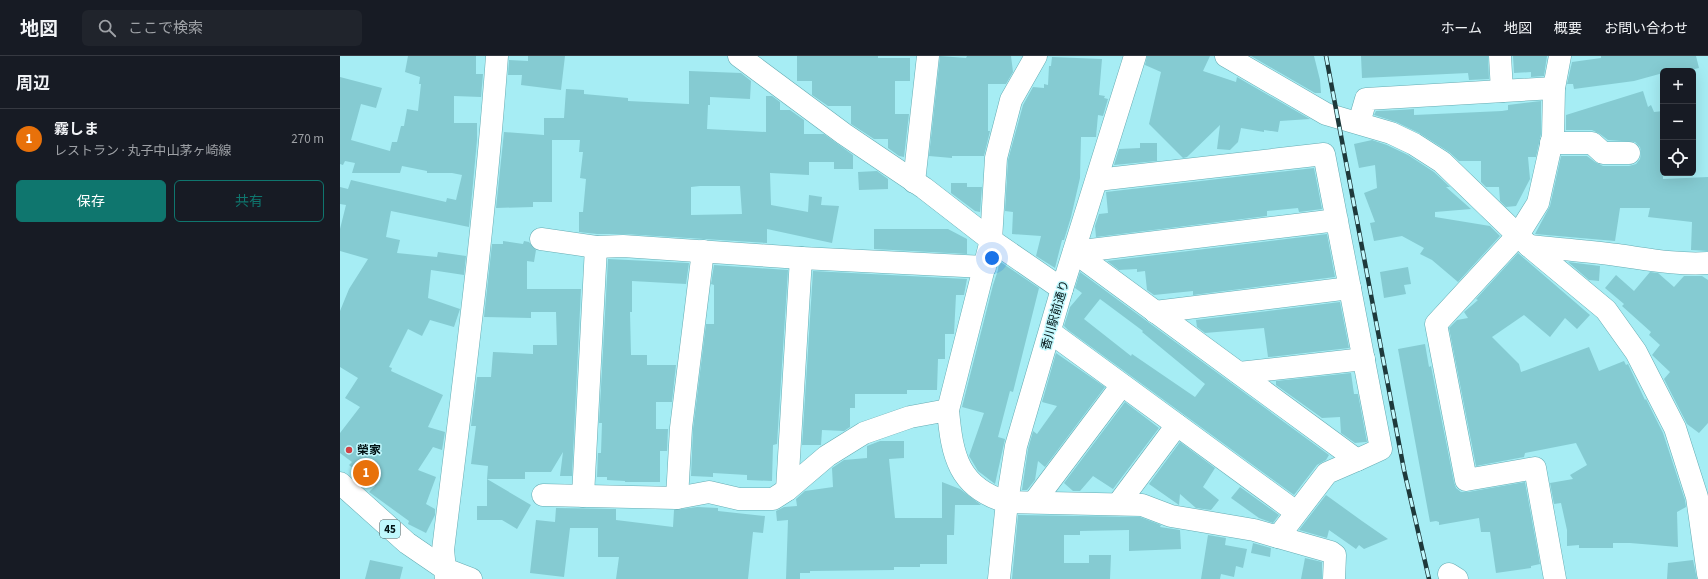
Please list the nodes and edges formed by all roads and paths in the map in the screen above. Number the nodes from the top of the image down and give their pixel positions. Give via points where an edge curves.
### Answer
1 (497, 56) edge
2 (739, 56) edge
3 (928, 56) edge
4 (1036, 56) edge
5 (1135, 56) edge
6 (1226, 56) edge
7 (1500, 56) edge
8 (1560, 56) edge
9 (1554, 88) junction
10 (1502, 91) junction
11 (1359, 124) junction
12 (1551, 143) junction
13 (1629, 153) dead end
14 (1097, 180) junction
15 (914, 182) junction
16 (1337, 220) junction
17 (541, 239) dead end
18 (991, 240) junction
19 (1523, 240) junction
20 (596, 247) junction
21 (702, 251) junction
22 (1074, 252) junction
23 (801, 258) junction
24 (1708, 263) edge
25 (985, 267) junction
26 (1350, 288) junction
27 (1062, 289) junction
28 (1155, 312) junction
29 (1050, 332) junction
30 (1364, 359) junction
31 (1239, 373) junction
32 (1122, 385) junction
33 (948, 410) junction
34 (1177, 425) junction
35 (1357, 460) junction
36 (340, 484) edge
37 (787, 490) junction
38 (543, 495) dead end
39 (583, 496) junction
40 (677, 498) junction
41 (1007, 502) junction
42 (1034, 502) junction
43 (1118, 504) junction
44 (1296, 512) junction
45 (1278, 537) junction
46 (446, 574) edge
47 (1708, 574) edge
48 (471, 579) edge
49 (999, 579) edge
50 (1334, 579) edge
51 (1555, 579) edge

1 - 46 street via 481,230 442,550
2 - 15 street
3 - 15 street
4 - 18 street via 1011,100 996,158
5 - 14 street, 香川駅前通り
6 - 11 street via 1326,114
7 - 10 street
8 - 9 street
9 - 10 street
9 - 12 street
10 - 11 street via 1366,99
11 - 19 street via 1390,133 1414,144 1442,162
12 - 13 street via 1592,143 1603,153
12 - 19 street via 1538,203
14 - 16 street via 1324,154
14 - 22 street, 香川駅前通り
15 - 18 street
16 - 22 street
16 - 26 street
17 - 20 street
18 - 25 street
18 - 27 street
19 - 24 street via 1657,261
19 - 47 street via 1606,310 1636,352 1675,428 1686,459 1697,497
19 - 51 street via 1436,324 1466,480 1535,468
20 - 21 street via 623,246
20 - 39 street
21 - 23 street
21 - 40 street via 681,428
22 - 27 street, 香川駅前通り
22 - 28 street
23 - 25 street
23 - 37 street
25 - 33 street
26 - 28 street
26 - 30 street
27 - 29 street, 香川駅前通り
28 - 31 street
29 - 32 street
29 - 41 street, 香川駅前通り via 1016,446
30 - 31 street
30 - 35 street via 1382,449
31 - 35 street
32 - 34 street
32 - 42 street
33 - 37 street via 910,417 864,433 827,456
33 - 41 street via 950,437 958,464 972,484 992,498
34 - 43 street
34 - 44 street
35 - 44 street via 1327,473
36 - 46 street, 45
37 - 40 street via 773,499 738,499 709,492
38 - 39 street
39 - 40 street
41 - 42 street
41 - 49 street, 香川駅前通り
42 - 43 street
43 - 45 street via 1142,505 1171,516 1254,530
44 - 45 street
45 - 50 street via 1331,552 1335,555
46 - 48 street

